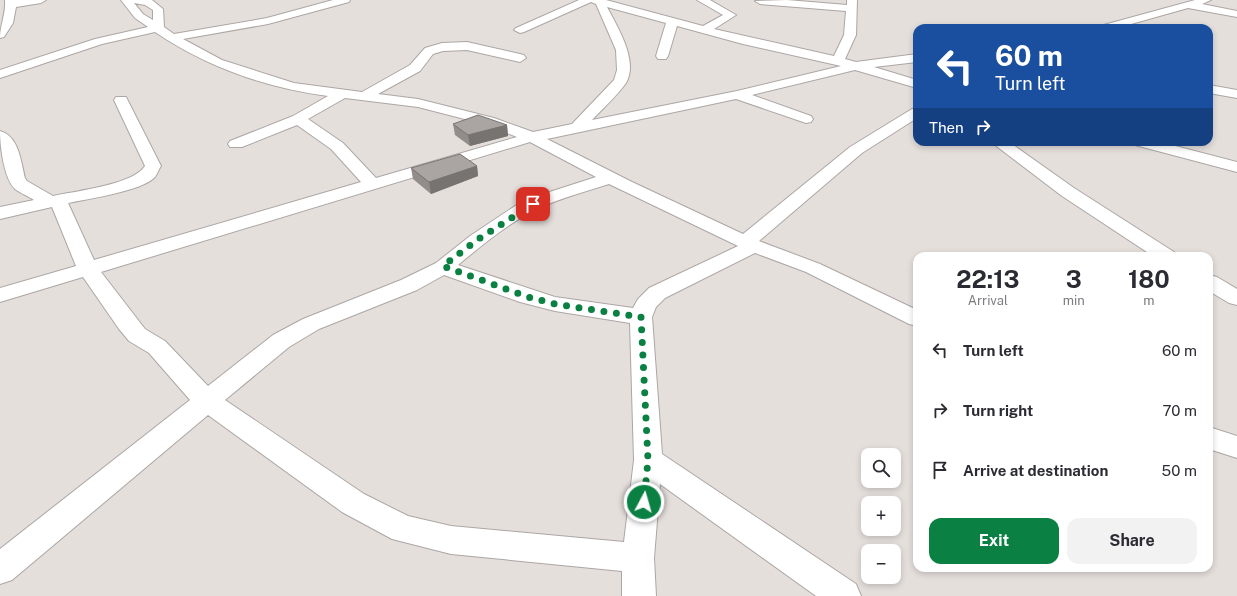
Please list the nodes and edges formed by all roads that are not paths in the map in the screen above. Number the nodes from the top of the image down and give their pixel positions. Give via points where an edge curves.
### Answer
1 (41, 0) edge
2 (126, 0) edge
3 (132, 0) edge
4 (345, 0) edge
5 (587, 0) edge
6 (702, 0) edge
7 (1206, 0) edge
8 (597, 1) edge
9 (1167, 1) edge
10 (10, 2) edge
11 (851, 4) edge
12 (753, 5) edge
13 (1188, 5) junction
14 (1237, 14) edge
15 (731, 15) junction
16 (672, 22) junction
17 (1119, 24) edge
18 (158, 28) junction
19 (520, 30) dead end
20 (704, 30) junction
21 (0, 36) edge
22 (172, 38) junction
23 (662, 56) dead end
24 (520, 58) dead end
25 (913, 59) edge
26 (838, 61) junction
27 (855, 66) junction
28 (0, 74) edge
29 (883, 75) junction
30 (913, 83) edge
31 (1213, 90) edge
32 (341, 94) junction
33 (913, 94) edge
34 (1237, 94) edge
35 (737, 95) junction
36 (364, 96) junction
37 (121, 100) dead end
38 (913, 114) edge
39 (298, 119) junction
40 (806, 119) dead end
41 (577, 128) junction
42 (0, 136) edge
43 (532, 137) junction
44 (236, 144) dead end
45 (1005, 146) edge
46 (1156, 146) edge
47 (1237, 167) edge
48 (611, 178) junction
49 (372, 184) junction
50 (55, 202) junction
51 (0, 213) edge
52 (749, 244) junction
53 (1161, 252) edge
54 (443, 266) junction
55 (87, 268) junction
56 (1213, 284) edge
57 (0, 295) edge
58 (1237, 298) edge
59 (641, 317) junction
60 (913, 317) edge
61 (207, 401) junction
62 (1213, 439) edge
63 (1237, 447) edge
64 (648, 460) junction
65 (638, 558) junction
66 (0, 569) edge
67 (638, 596) edge
68 (844, 596) edge

1 - 10 street
2 - 18 street via 139,16
3 - 18 street via 148,2 158,9
4 - 22 street via 268,21
5 - 19 street
6 - 15 street
7 - 13 street
8 - 16 street
8 - 41 street via 622,50 623,75
9 - 13 street
10 - 21 street via 10,14
11 - 12 street
11 - 26 street via 850,35
12 - 15 street
13 - 14 street
13 - 17 street
15 - 20 street
16 - 20 street
16 - 23 street
18 - 22 street
18 - 28 street via 77,47
20 - 26 street
22 - 32 street via 218,63 253,75 293,87
24 - 36 street via 467,46 434,49 428,52 415,68
25 - 27 street
26 - 27 street
27 - 29 street
27 - 35 street
29 - 30 street
29 - 33 street
31 - 34 street
32 - 36 street
32 - 39 street
35 - 40 street
35 - 41 street
36 - 43 street via 418,103 489,121
37 - 50 street via 153,166 148,174 118,187
38 - 52 street via 856,150
39 - 44 street
39 - 49 street via 337,146
41 - 43 street
42 - 50 street via 10,149 16,178 21,185
43 - 48 street
43 - 49 street
45 - 53 street via 1068,192
46 - 47 street
48 - 52 street
48 - 54 street via 525,208
49 - 55 street
50 - 51 street
50 - 55 street
52 - 59 street via 657,293 646,304
52 - 60 street via 813,268
54 - 59 street via 528,297
54 - 61 street via 409,285 310,324 281,341
55 - 57 street
55 - 61 street via 127,324 137,335 157,347
56 - 58 street
59 - 64 street
61 - 65 street via 353,504 403,529 451,540
61 - 66 street
62 - 63 street
64 - 65 street
64 - 68 street
65 - 67 street

